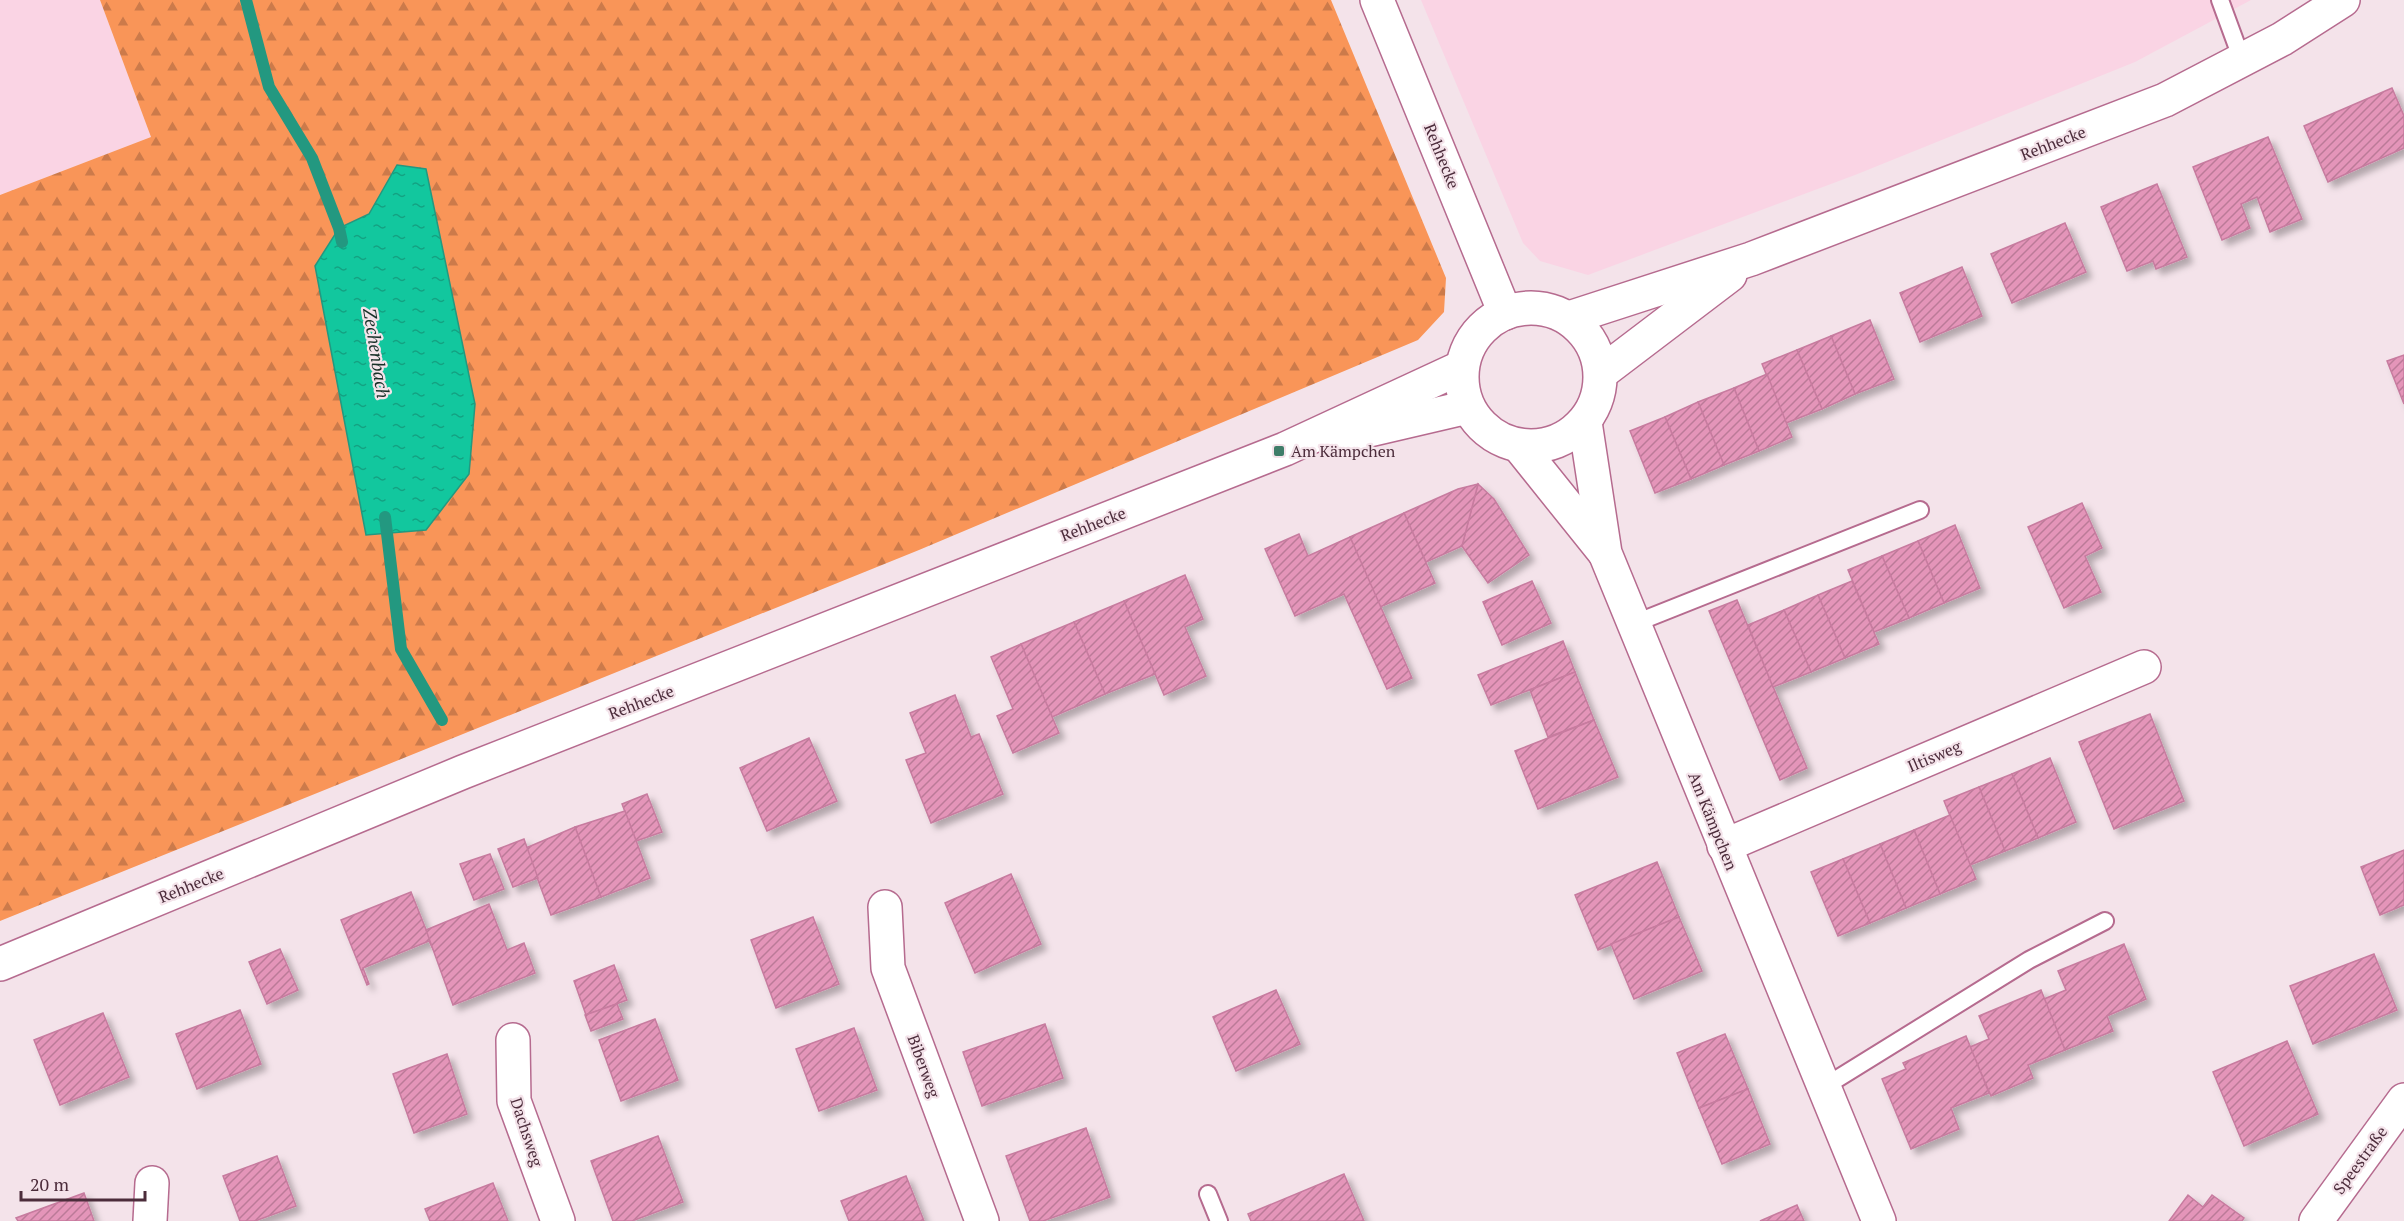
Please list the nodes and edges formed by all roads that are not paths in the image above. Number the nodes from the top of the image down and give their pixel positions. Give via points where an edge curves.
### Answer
1 (1377, 0) edge
2 (2220, 0) edge
3 (2343, 0) edge
4 (2242, 60) junction
5 (1750, 259) junction
6 (1504, 313) junction
7 (1569, 318) junction
8 (1462, 367) junction
9 (1601, 373) junction
10 (1468, 407) junction
11 (1585, 422) junction
12 (1519, 446) junction
13 (1285, 449) junction
14 (1920, 510) dead end
15 (1605, 553) junction
16 (1633, 624) junction
17 (2144, 667) dead end
18 (1724, 846) junction
19 (885, 907) dead end
20 (2105, 921) dead end
21 (0, 964) edge
22 (513, 1040) dead end
23 (1824, 1087) junction
24 (2404, 1100) edge
25 (152, 1183) dead end
26 (1208, 1194) dead end
27 (150, 1221) edge
28 (558, 1221) edge
29 (982, 1221) edge
30 (1219, 1221) edge
31 (1879, 1221) edge
32 (2316, 1221) edge

1 - 6 street, Rehhecke
2 - 4 lane
3 - 4 street, Rehhecke
4 - 5 street, Rehhecke via 2164,100
5 - 7 street, Rehhecke
5 - 9 street, Rehhecke
6 - 7 street via 1526,308 1548,310
6 - 8 street via 1484,326 1470,344
7 - 9 street via 1596,351
8 - 10 street
8 - 13 street, Rehhecke
9 - 11 street via 1598,399
10 - 12 street via 1480,425 1498,439
10 - 13 street, Rehhecke
11 - 12 street via 1543,446
11 - 15 street, Am Kämpchen
12 - 15 street, Am Kämpchen
13 - 21 street, Rehhecke via 464,772
14 - 16 lane
15 - 16 street, Am Kämpchen
16 - 18 street, Am Kämpchen
17 - 18 street, Iltisweg
18 - 23 street, Am Kämpchen
19 - 29 street, Biberweg via 888,968
20 - 23 lane via 2029,960
22 - 28 street, Dachsweg via 514,1101
23 - 31 street, Am Kämpchen
24 - 32 street, Speestraße
25 - 27 street
26 - 30 lane

